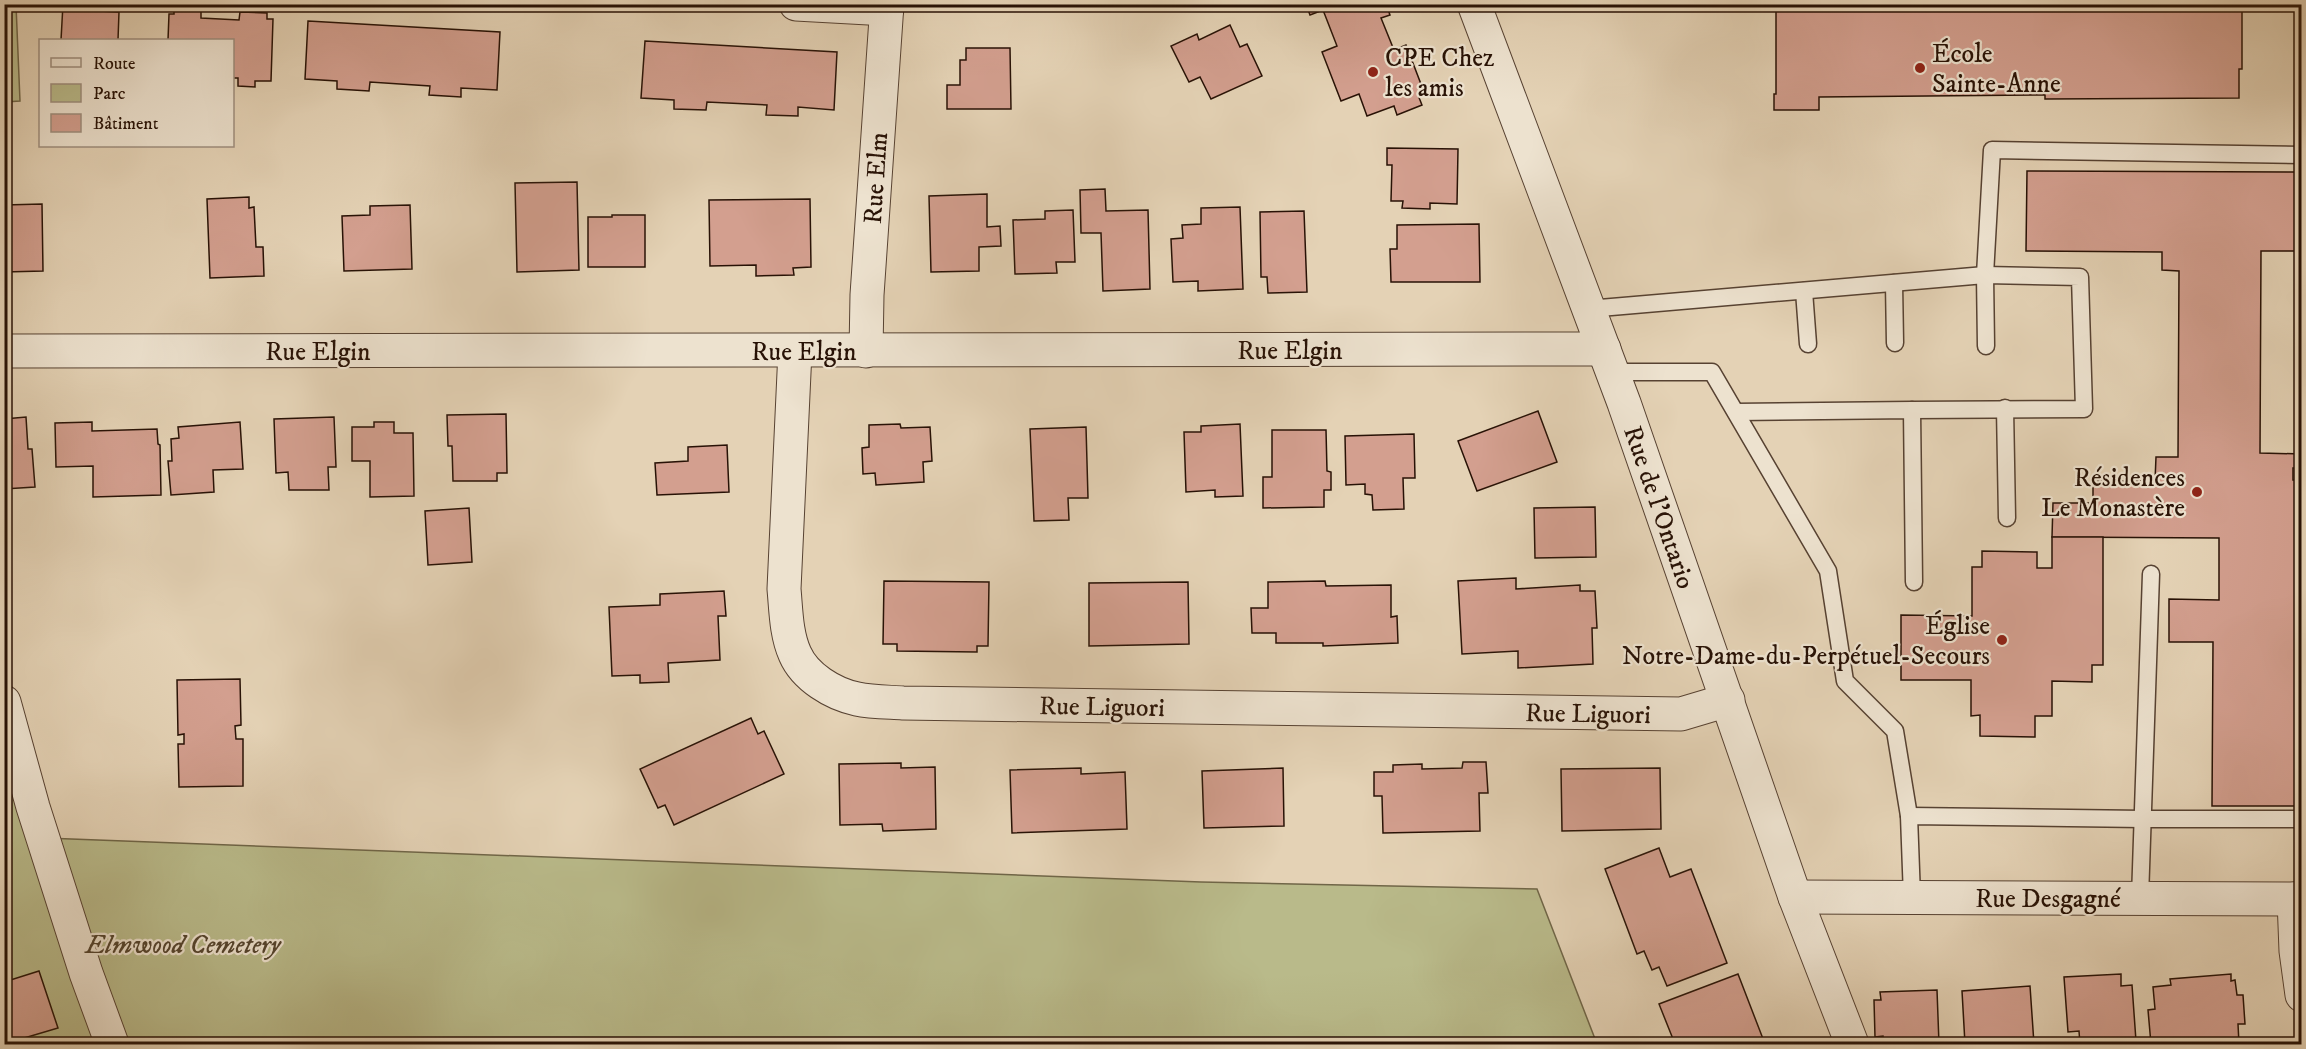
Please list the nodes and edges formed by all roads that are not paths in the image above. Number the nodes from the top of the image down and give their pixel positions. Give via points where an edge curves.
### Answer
1 (796, 4) edge
2 (1474, 4) edge
3 (887, 7) edge
4 (2301, 155) edge
5 (1985, 275) junction
6 (1894, 283) junction
7 (1804, 291) junction
8 (1588, 309) junction
9 (1895, 343) dead end
10 (1808, 344) dead end
11 (1986, 346) dead end
12 (4, 351) edge
13 (795, 351) junction
14 (866, 351) junction
15 (1608, 361) junction
16 (2006, 408) junction
17 (1912, 410) junction
18 (1736, 412) junction
19 (2007, 518) dead end
20 (2151, 574) dead end
21 (1914, 582) dead end
22 (1728, 700) junction
23 (4, 702) edge
24 (1909, 816) junction
25 (2143, 819) junction
26 (2301, 819) edge
27 (1795, 897) junction
28 (1912, 897) junction
29 (2140, 898) junction
30 (2298, 899) edge
31 (2301, 995) edge
32 (112, 1044) edge
33 (1852, 1044) edge

1 - 3 street
2 - 8 street, Rue de l'Ontario
3 - 14 street, Rue Elm
4 - 5 lane via 1992,150
5 - 6 lane
5 - 11 lane
5 - 16 lane via 2080,277 2084,408
6 - 7 lane
6 - 9 lane
7 - 8 lane
7 - 10 lane
8 - 15 street, Rue de l'Ontario
12 - 13 street, Rue Elgin
13 - 14 street, Rue Elgin
13 - 22 street, Rue Liguori via 784,589 795,654 809,674 829,689 856,699 903,703 1681,714
14 - 15 street, Rue Elgin
15 - 18 lane via 1713,372
15 - 22 street, Rue de l'Ontario
16 - 17 lane
16 - 19 lane
17 - 18 lane
17 - 21 lane
18 - 24 lane via 1828,571 1845,681 1895,731
20 - 25 lane
22 - 27 street, Rue de l'Ontario
23 - 32 street via 33,807
24 - 25 lane
24 - 28 lane
25 - 26 lane
25 - 29 lane
27 - 28 street, Rue Desgagné
27 - 33 street, Rue de l'Ontario
28 - 29 street, Rue Desgagné
29 - 30 street, Rue Desgagné
30 - 31 street via 2296,951

